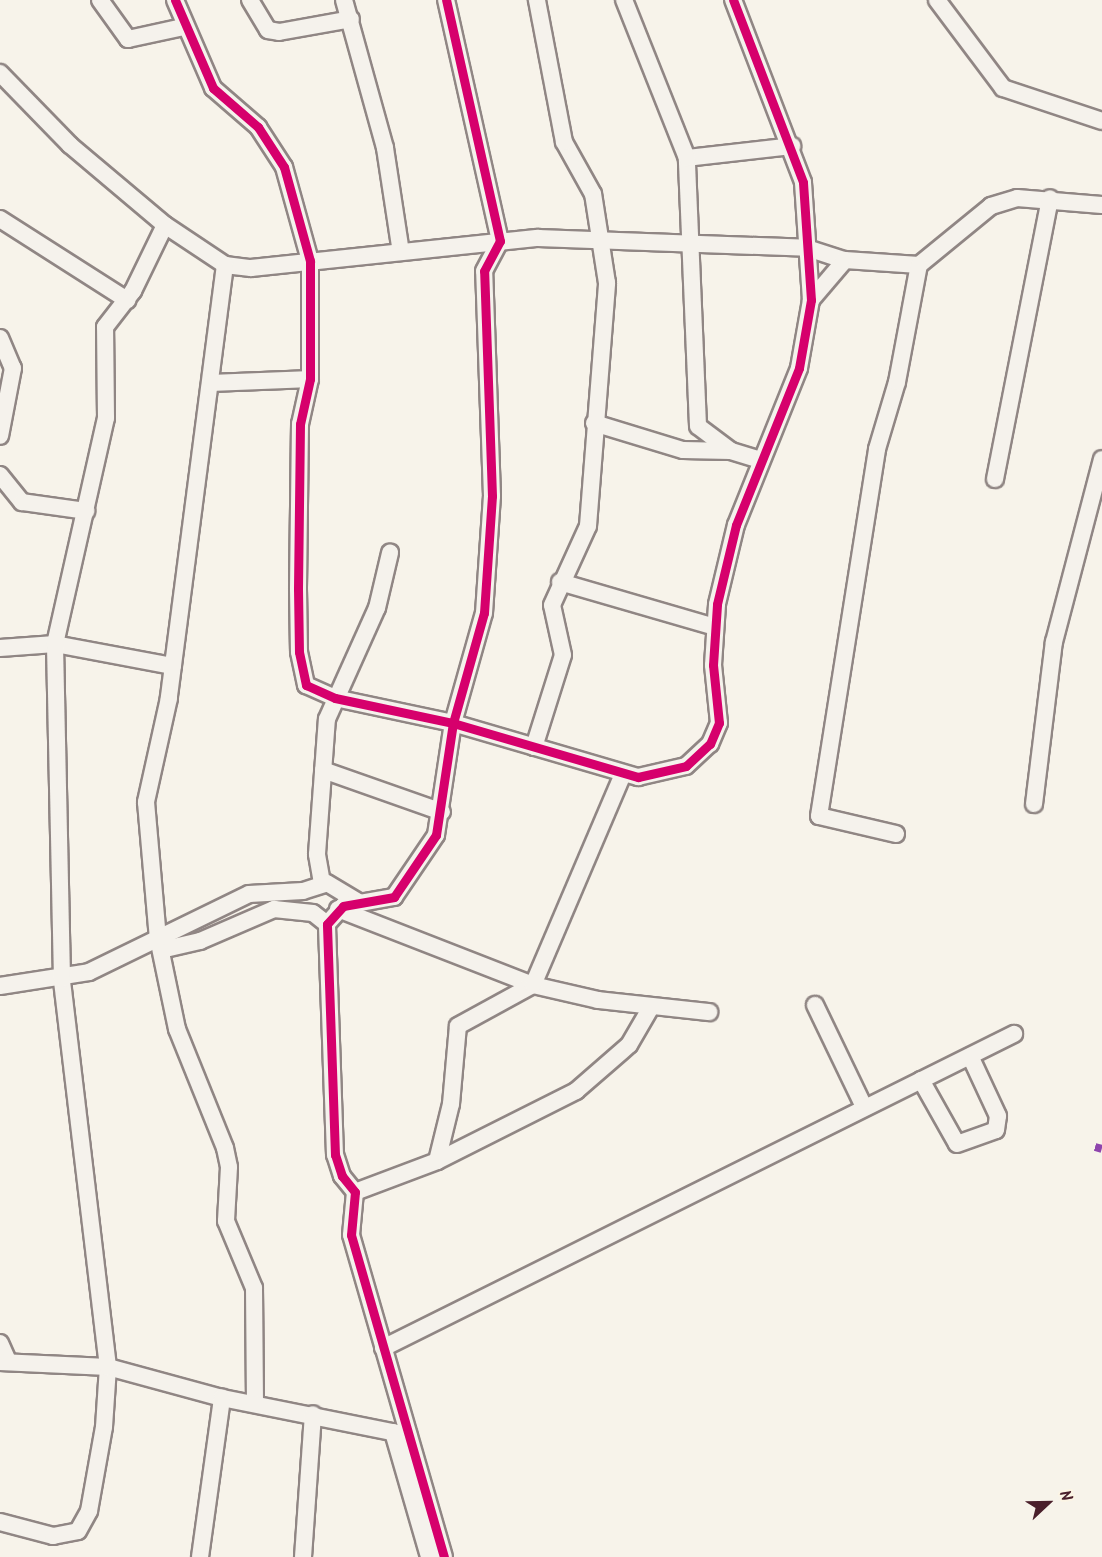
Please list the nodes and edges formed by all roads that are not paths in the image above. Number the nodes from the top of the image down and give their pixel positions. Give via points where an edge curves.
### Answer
1 (100, 0) edge
2 (175, 0) edge
3 (250, 0) edge
4 (344, 0) edge
5 (446, 0) edge
6 (537, 0) edge
7 (624, 0) edge
8 (733, 0) edge
9 (937, 0) edge
10 (351, 19) junction
11 (183, 27) junction
12 (0, 74) edge
13 (1102, 121) edge
14 (792, 146) junction
15 (687, 158) junction
16 (1050, 198) junction
17 (1102, 205) edge
18 (0, 219) edge
19 (165, 225) junction
20 (500, 241) junction
21 (604, 242) junction
22 (694, 246) junction
23 (807, 248) junction
24 (401, 252) junction
25 (845, 260) junction
26 (310, 261) junction
27 (225, 265) junction
28 (919, 265) junction
29 (128, 300) junction
30 (812, 300) junction
31 (0, 339) edge
32 (310, 378) junction
33 (212, 383) junction
34 (594, 423) junction
35 (0, 436) edge
36 (731, 451) junction
37 (1102, 459) edge
38 (760, 460) junction
39 (0, 475) edge
40 (995, 479) dead end
41 (6, 496) edge
42 (86, 511) junction
43 (390, 553) dead end
44 (560, 582) junction
45 (715, 627) junction
46 (55, 644) junction
47 (0, 648) edge
48 (173, 666) junction
49 (335, 698) junction
50 (453, 723) junction
51 (534, 747) junction
52 (323, 770) junction
53 (622, 776) junction
54 (1034, 804) dead end
55 (442, 812) junction
56 (896, 834) dead end
57 (322, 883) junction
58 (359, 902) junction
59 (338, 909) junction
60 (327, 924) junction
61 (159, 944) junction
62 (62, 979) junction
63 (532, 985) junction
64 (0, 986) edge
65 (815, 1005) dead end
66 (651, 1007) junction
67 (709, 1012) dead end
68 (1014, 1034) dead end
69 (970, 1056) junction
70 (921, 1080) junction
71 (864, 1107) junction
72 (436, 1161) junction
73 (356, 1192) junction
74 (0, 1343) edge
75 (383, 1348) junction
76 (4, 1362) edge
77 (108, 1367) junction
78 (222, 1398) junction
79 (255, 1403) junction
80 (313, 1414) junction
81 (400, 1433) junction
82 (0, 1522) edge
83 (200, 1557) edge
84 (303, 1557) edge
85 (429, 1557) edge
86 (444, 1557) edge

1 - 11 street via 128,39
2 - 11 street
3 - 10 street via 268,30 279,32
4 - 10 street
5 - 20 street
6 - 21 street via 564,142 592,194
7 - 15 street
8 - 14 street
9 - 13 street via 1003,88
10 - 24 street via 385,148
11 - 26 street via 213,88 272,144 295,199
12 - 19 street via 70,145
14 - 15 street
14 - 23 street via 803,182
15 - 22 street
16 - 17 street
16 - 28 street via 1017,198 991,206
16 - 40 street
18 - 29 street
19 - 27 street
19 - 29 street
20 - 21 street
20 - 24 street
20 - 50 street via 484,271 492,496 484,613
21 - 22 street
21 - 34 street via 607,283
22 - 23 street
22 - 36 street via 698,426
23 - 25 street
23 - 30 street
24 - 26 street
25 - 28 street
25 - 30 street
26 - 27 street via 251,268
26 - 32 street
27 - 33 street
28 - 56 street via 897,382 877,449 819,816
29 - 42 street via 105,327 106,418
30 - 38 street via 799,368
31 - 35 street via 13,368
32 - 33 street
32 - 49 street via 300,424 299,652 306,685
33 - 48 street
34 - 36 street via 684,450
34 - 44 street via 588,526
36 - 38 street
37 - 54 street via 1054,642
38 - 45 street via 734,534
39 - 41 street
41 - 42 street via 37,507
42 - 46 street
43 - 49 street via 377,608
44 - 45 street
44 - 51 street via 551,613 563,655
45 - 53 street via 719,714 710,744 692,762 669,773
46 - 47 street
46 - 48 street
46 - 62 street
48 - 61 street via 146,802
49 - 50 street
49 - 52 street via 327,719
50 - 51 street
50 - 55 street
51 - 53 street
52 - 55 street
52 - 57 street via 317,854
53 - 63 street
55 - 58 street via 435,835 394,897
57 - 58 street
57 - 61 street via 303,891 249,894
58 - 59 street
59 - 60 street
59 - 63 street
60 - 61 street via 312,913 274,909 200,941
60 - 73 street via 335,1155 342,1176
61 - 62 street
61 - 79 street via 187,1061 229,1167 229,1234 254,1288
62 - 64 street
62 - 77 street
63 - 66 street
63 - 72 street via 458,1026 451,1104
65 - 71 street
66 - 67 street
66 - 72 street via 629,1045 595,1078
68 - 69 street
69 - 70 street
69 - 70 street via 998,1116 996,1130 957,1144
70 - 71 street
71 - 75 street
72 - 73 street
73 - 75 street via 351,1235
74 - 76 street
75 - 81 street
76 - 77 street
77 - 78 street
77 - 82 street via 104,1426 85,1522 78,1531 53,1536
78 - 79 street
78 - 83 street
79 - 80 street
80 - 81 street
80 - 84 street
81 - 85 street
81 - 86 street

